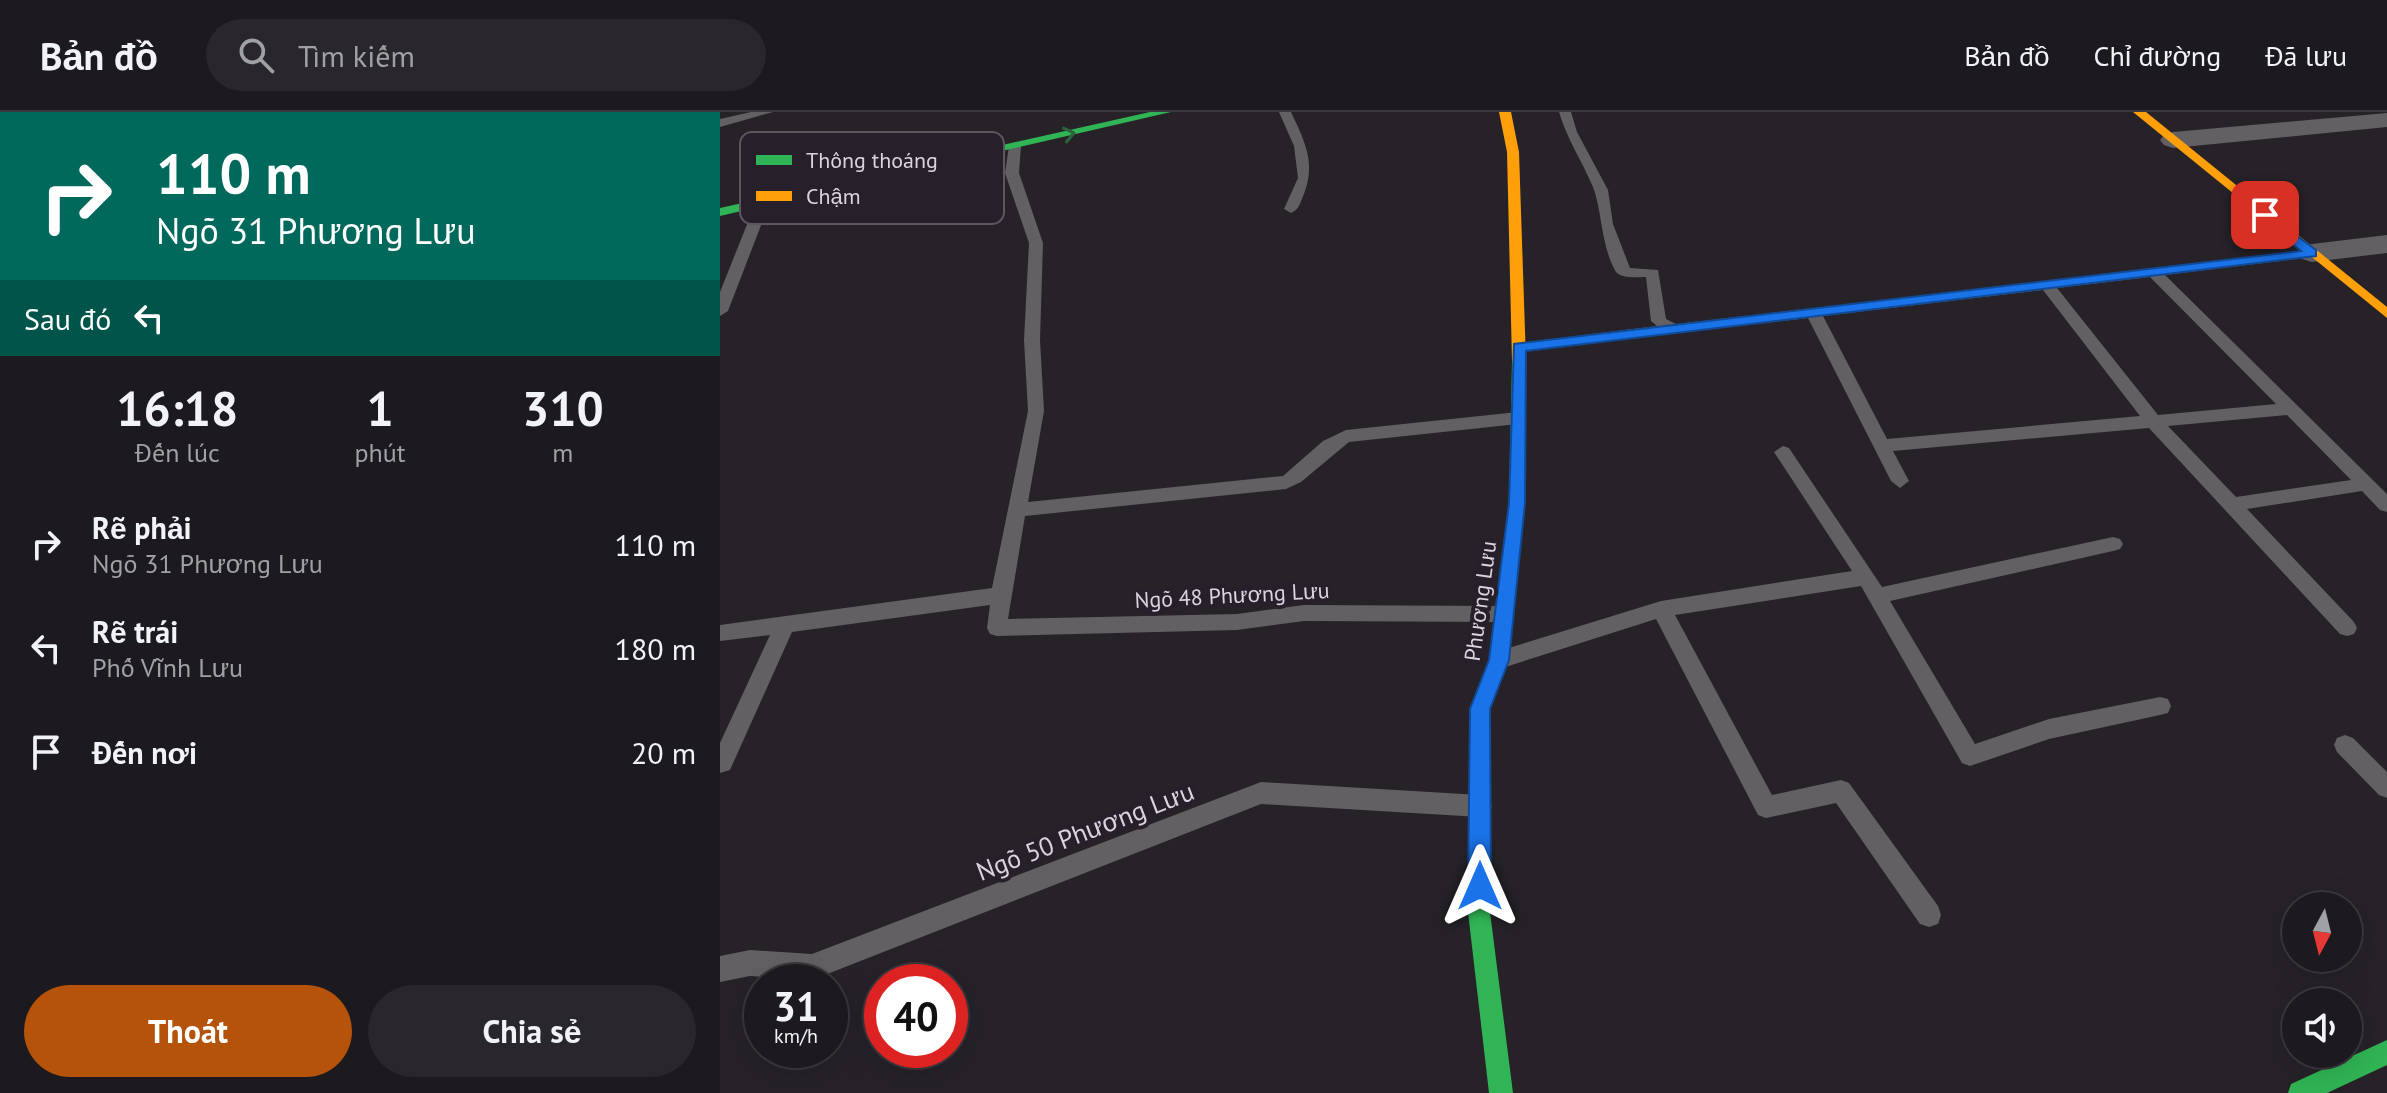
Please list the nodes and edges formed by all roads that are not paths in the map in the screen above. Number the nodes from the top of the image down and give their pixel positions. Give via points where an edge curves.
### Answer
1 (767, 112) edge
2 (1165, 112) edge
3 (1285, 112) edge
4 (1505, 112) edge
5 (1565, 112) edge
6 (2139, 112) edge
7 (2387, 120) edge
8 (720, 123) edge
9 (2173, 140) junction
10 (1015, 146) junction
11 (1004, 148) edge
12 (740, 207) edge
13 (1291, 209) dead end
14 (720, 212) edge
15 (754, 224) edge
16 (2387, 244) edge
17 (2312, 253) junction
18 (2154, 272) junction
19 (2047, 285) junction
20 (720, 311) edge
21 (1813, 312) junction
22 (2387, 314) edge
23 (1672, 329) junction
24 (1519, 348) junction
25 (2288, 409) junction
26 (1518, 418) junction
27 (2153, 421) junction
28 (1881, 446) junction
29 (1783, 452) dead end
30 (1900, 481) dead end
31 (2365, 484) junction
32 (2231, 505) junction
33 (2387, 505) edge
34 (1017, 510) junction
35 (2113, 544) dead end
36 (1866, 577) junction
37 (1001, 595) junction
38 (1877, 596) junction
39 (1661, 609) junction
40 (1504, 614) junction
41 (786, 623) junction
42 (2347, 628) dead end
43 (720, 633) edge
44 (1499, 660) junction
45 (2160, 706) dead end
46 (2345, 745) dead end
47 (722, 763) dead end
48 (2387, 787) edge
49 (1480, 806) junction
50 (1929, 915) dead end
51 (720, 969) edge
52 (2387, 1052) edge
53 (1501, 1093) edge
54 (2300, 1093) edge

1 - 8 lane
10 -> 2 main road
3 - 13 lane via 1300,146 1305,178
4 - 24 main road, Phương Lưu via 1513,152
5 - 23 lane via 1601,190 1606,224 1624,272 1653,273 1659,321
6 - 9 main road
7 - 9 street
9 - 17 main road
10 - 11 main road
10 - 34 lane, Ngõ 48 Phương Lưu via 1012,173 1036,243 1036,411
12 - 14 main road
15 - 20 lane
16 - 17 street
17 - 18 lane
17 - 22 main road
18 - 19 lane
18 - 25 lane
19 - 21 lane
19 - 27 lane
21 - 23 lane
21 - 28 lane
23 - 24 lane
24 - 26 main road, Phương Lưu
25 - 27 lane
25 - 31 lane
26 - 34 lane via 1346,436 1326,446 1302,475 1286,482
26 - 40 main road, Phương Lưu via 1517,503
27 - 28 lane
27 - 32 lane
28 - 30 lane
29 - 36 lane
31 - 32 lane
31 - 33 lane
32 - 42 lane
34 - 37 lane, Ngõ 48 Phương Lưu
35 - 38 lane
36 - 38 lane
36 - 39 lane
37 - 40 lane, Ngõ 48 Phương Lưu via 997,628 1237,622 1304,613
37 - 41 lane
38 - 45 lane via 1970,756 2049,729
39 - 44 lane
39 - 50 lane via 1766,807 1841,791
40 - 44 main road, Phương Lưu
41 - 43 lane
41 - 47 lane
44 - 49 main road, Phương Lưu via 1480,709
46 - 48 lane
49 - 51 lane, Ngõ 50 Phương Lưu via 1261,793 812,967 750,963
49 - 53 main road, Phương Lưu via 1479,912
52 - 54 main road

